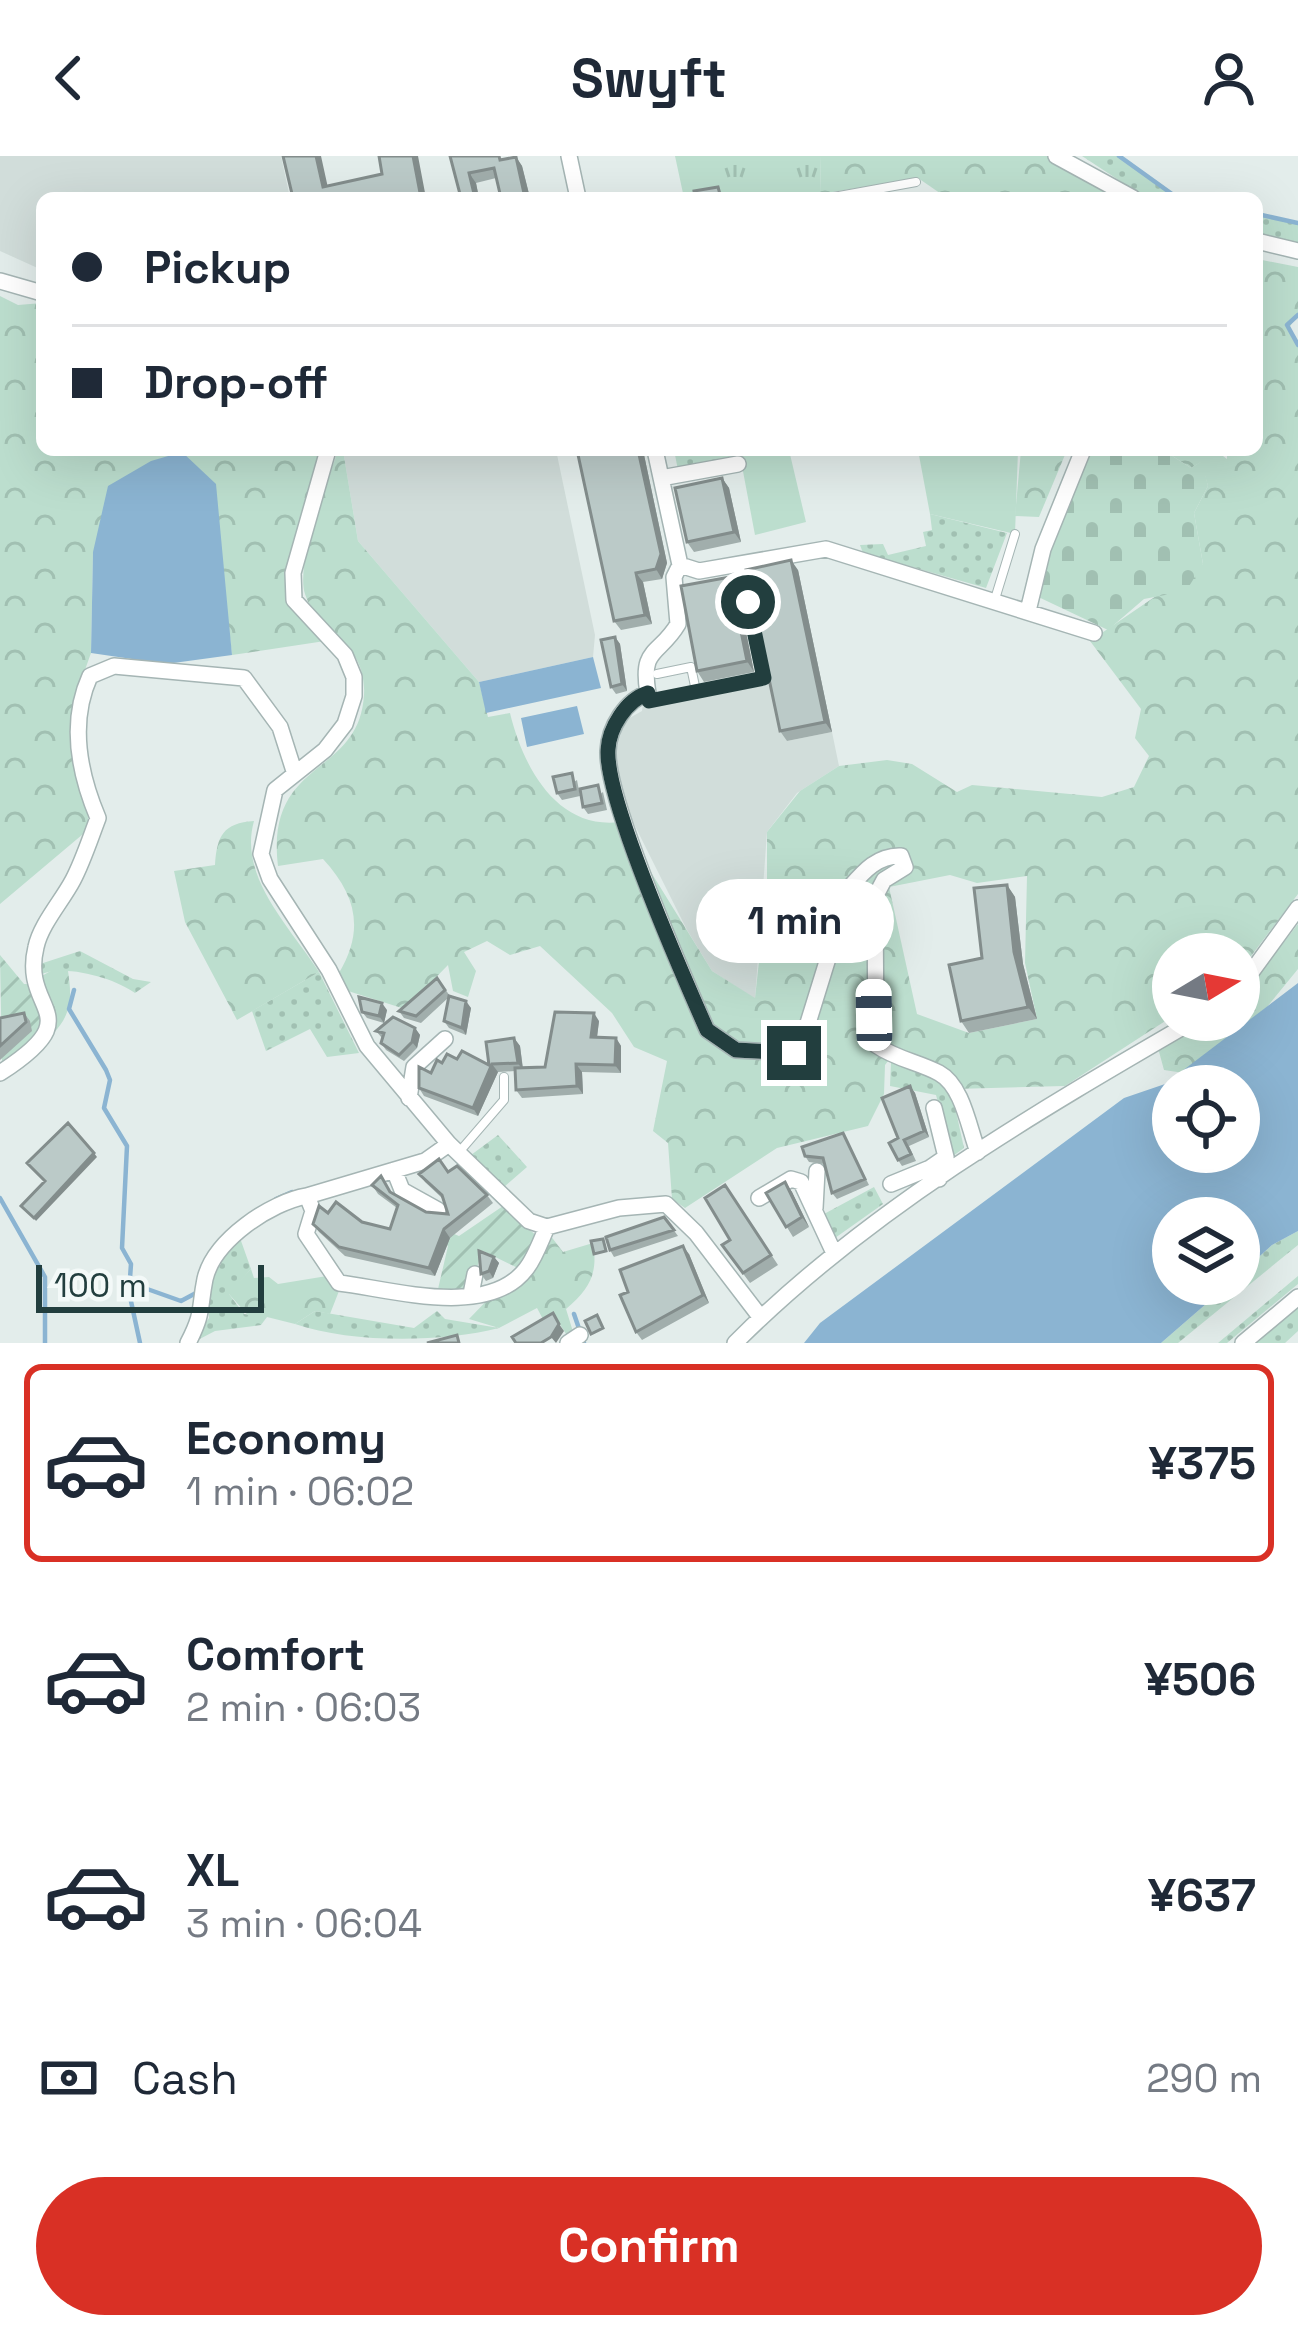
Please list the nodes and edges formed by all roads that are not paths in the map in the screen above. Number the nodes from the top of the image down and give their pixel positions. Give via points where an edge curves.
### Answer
1 (569, 156) edge
2 (1056, 156) edge
3 (916, 182) dead end
4 (577, 192) edge
5 (861, 192) edge
6 (1121, 192) edge
7 (1263, 242) edge
8 (1298, 250) edge
9 (0, 280) edge
10 (36, 290) edge
11 (326, 456) edge
12 (656, 456) edge
13 (1081, 456) edge
14 (738, 464) dead end
15 (662, 478) junction
16 (1015, 534) dead end
17 (741, 563) junction
18 (680, 565) junction
19 (994, 600) junction
20 (1028, 611) junction
21 (1094, 633) dead end
22 (658, 674) dead end
23 (696, 691) junction
24 (648, 693) junction
25 (294, 771) junction
26 (1298, 908) edge
27 (1260, 960) edge
28 (445, 1039) dead end
29 (1160, 1041) edge
30 (0, 1073) edge
31 (504, 1077) edge
32 (409, 1098) junction
33 (934, 1108) dead end
34 (454, 1148) junction
35 (978, 1152) junction
36 (394, 1170) junction
37 (818, 1172) dead end
38 (934, 1174) junction
39 (891, 1184) dead end
40 (308, 1196) junction
41 (759, 1198) dead end
42 (438, 1210) edge
43 (815, 1211) junction
44 (547, 1227) junction
45 (834, 1253) junction
46 (476, 1274) edge
47 (470, 1294) junction
48 (1298, 1297) edge
49 (760, 1318) junction
50 (188, 1343) edge
51 (735, 1343) edge
52 (1244, 1343) edge

1 - 4 street
2 - 6 street
3 - 5 lane
7 - 8 street
9 - 10 street
11 - 25 street via 293,573 294,600 345,656 354,697 325,750
12 - 15 street
13 - 20 street
14 - 15 street
15 - 18 street
16 - 19 lane
17 - 18 street via 699,571
17 - 19 street via 826,549
17 - 23 lane via 764,678
18 - 24 street via 678,624 648,654
19 - 20 street
20 - 21 street
22 - 23 lane via 691,667
23 - 24 lane via 649,701
24 - 35 street via 620,714 608,750 620,805 707,1030 736,1050 794,1053 850,887 888,855 901,856 904,867 875,897 876,1045 956,1089
25 - 30 street via 280,727 244,678 114,666 90,676 76,728 98,818 36,943 34,975 51,1012 49,1028
25 - 32 street via 275,790 261,854 368,1046
26 - 27 street
28 - 32 street via 414,1067
29 - 35 street
31 - 34 lane via 504,1100
32 - 34 street
33 - 38 street via 933,1143 946,1157
34 - 36 street
34 - 44 street via 529,1222
35 - 38 street
36 - 40 street
36 - 42 street via 402,1190
37 - 43 street
38 - 39 street
38 - 45 street
40 - 47 street via 306,1234 339,1282
40 - 50 street via 265,1210 213,1258 205,1312
41 - 43 street via 791,1179 802,1182
43 - 45 street
44 - 47 street via 525,1272 490,1294
44 - 49 street via 666,1204
45 - 49 street
46 - 47 street
48 - 52 street
49 - 51 street

